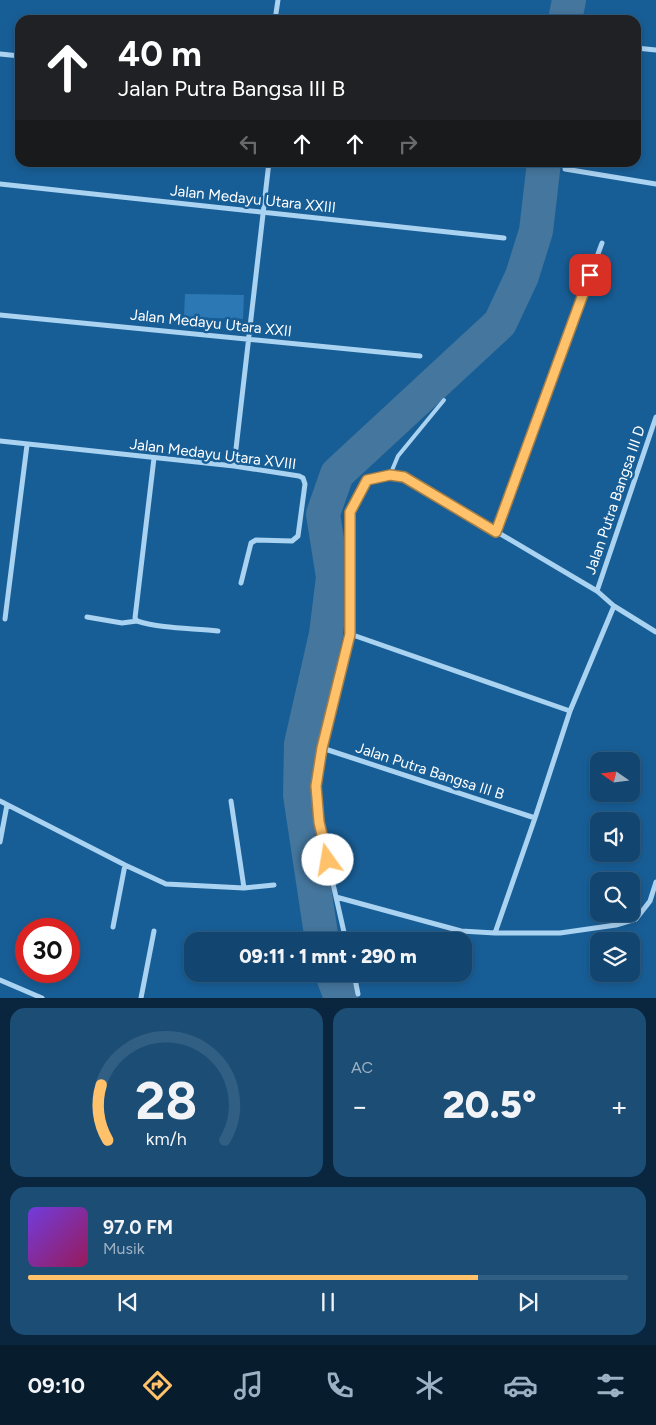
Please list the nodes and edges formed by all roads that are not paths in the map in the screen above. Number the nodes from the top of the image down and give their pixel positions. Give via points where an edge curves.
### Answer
1 (278, 0) edge
2 (276, 15) edge
3 (641, 48) edge
4 (656, 50) edge
5 (0, 54) edge
6 (15, 56) edge
7 (269, 167) edge
8 (565, 169) dead end
9 (0, 184) edge
10 (656, 184) edge
11 (264, 213) junction
12 (504, 238) dead end
13 (602, 243) dead end
14 (0, 315) edge
15 (249, 339) junction
16 (420, 356) dead end
17 (444, 400) dead end
18 (656, 417) edge
19 (0, 441) edge
20 (27, 445) junction
21 (154, 458) junction
22 (234, 466) junction
23 (390, 475) junction
24 (496, 532) junction
25 (241, 583) dead end
26 (597, 591) junction
27 (614, 606) junction
28 (87, 617) dead end
29 (4, 619) dead end
30 (137, 621) junction
31 (218, 631) dead end
32 (656, 632) edge
33 (350, 634) junction
34 (570, 711) junction
35 (322, 748) junction
36 (0, 801) edge
37 (231, 801) dead end
38 (7, 805) junction
39 (535, 818) junction
40 (0, 842) edge
41 (125, 865) junction
42 (656, 882) edge
43 (274, 885) dead end
44 (244, 888) junction
45 (336, 897) junction
46 (113, 927) dead end
47 (154, 931) dead end
48 (344, 932) edge
49 (495, 933) junction
50 (0, 980) edge
51 (356, 982) edge
52 (358, 994) dead end
53 (42, 998) edge
54 (141, 998) edge

1 - 2 street
3 - 4 street
5 - 6 street
7 - 11 street
8 - 10 street
9 - 11 street, Jalan Medayu Utara XXIII
11 - 12 street, Jalan Medayu Utara XXIII
11 - 15 street
13 - 24 street
14 - 15 street, Jalan Medayu Utara XXII
15 - 16 street, Jalan Medayu Utara XXII
15 - 22 street
17 - 23 lane via 398,456
18 - 26 street, Jalan Putra Bangsa III D
19 - 20 street, Jalan Medayu Utara XVIII
20 - 21 street, Jalan Medayu Utara XVIII
20 - 29 street
21 - 22 street, Jalan Medayu Utara XVIII
21 - 30 street
22 - 25 street, Jalan Medayu Utara XVIII via 299,476 304,484 298,536 292,541 251,542
23 - 24 street via 404,477
23 - 33 street via 367,480 350,512
24 - 26 street
26 - 27 street
27 - 32 street
27 - 34 street
28 - 30 street via 122,623
30 - 31 street
33 - 34 street
33 - 35 street
34 - 39 street
35 - 39 street, Jalan Putra Bangsa III B
35 - 45 street via 316,786 319,822
36 - 38 street
37 - 44 street
38 - 40 street
38 - 41 street
39 - 49 street
41 - 44 street via 166,884
41 - 46 street
42 - 49 street via 650,901 636,919 616,926 560,933
43 - 44 street
45 - 48 street
45 - 49 street via 461,930
47 - 54 street
50 - 53 street
51 - 52 street

